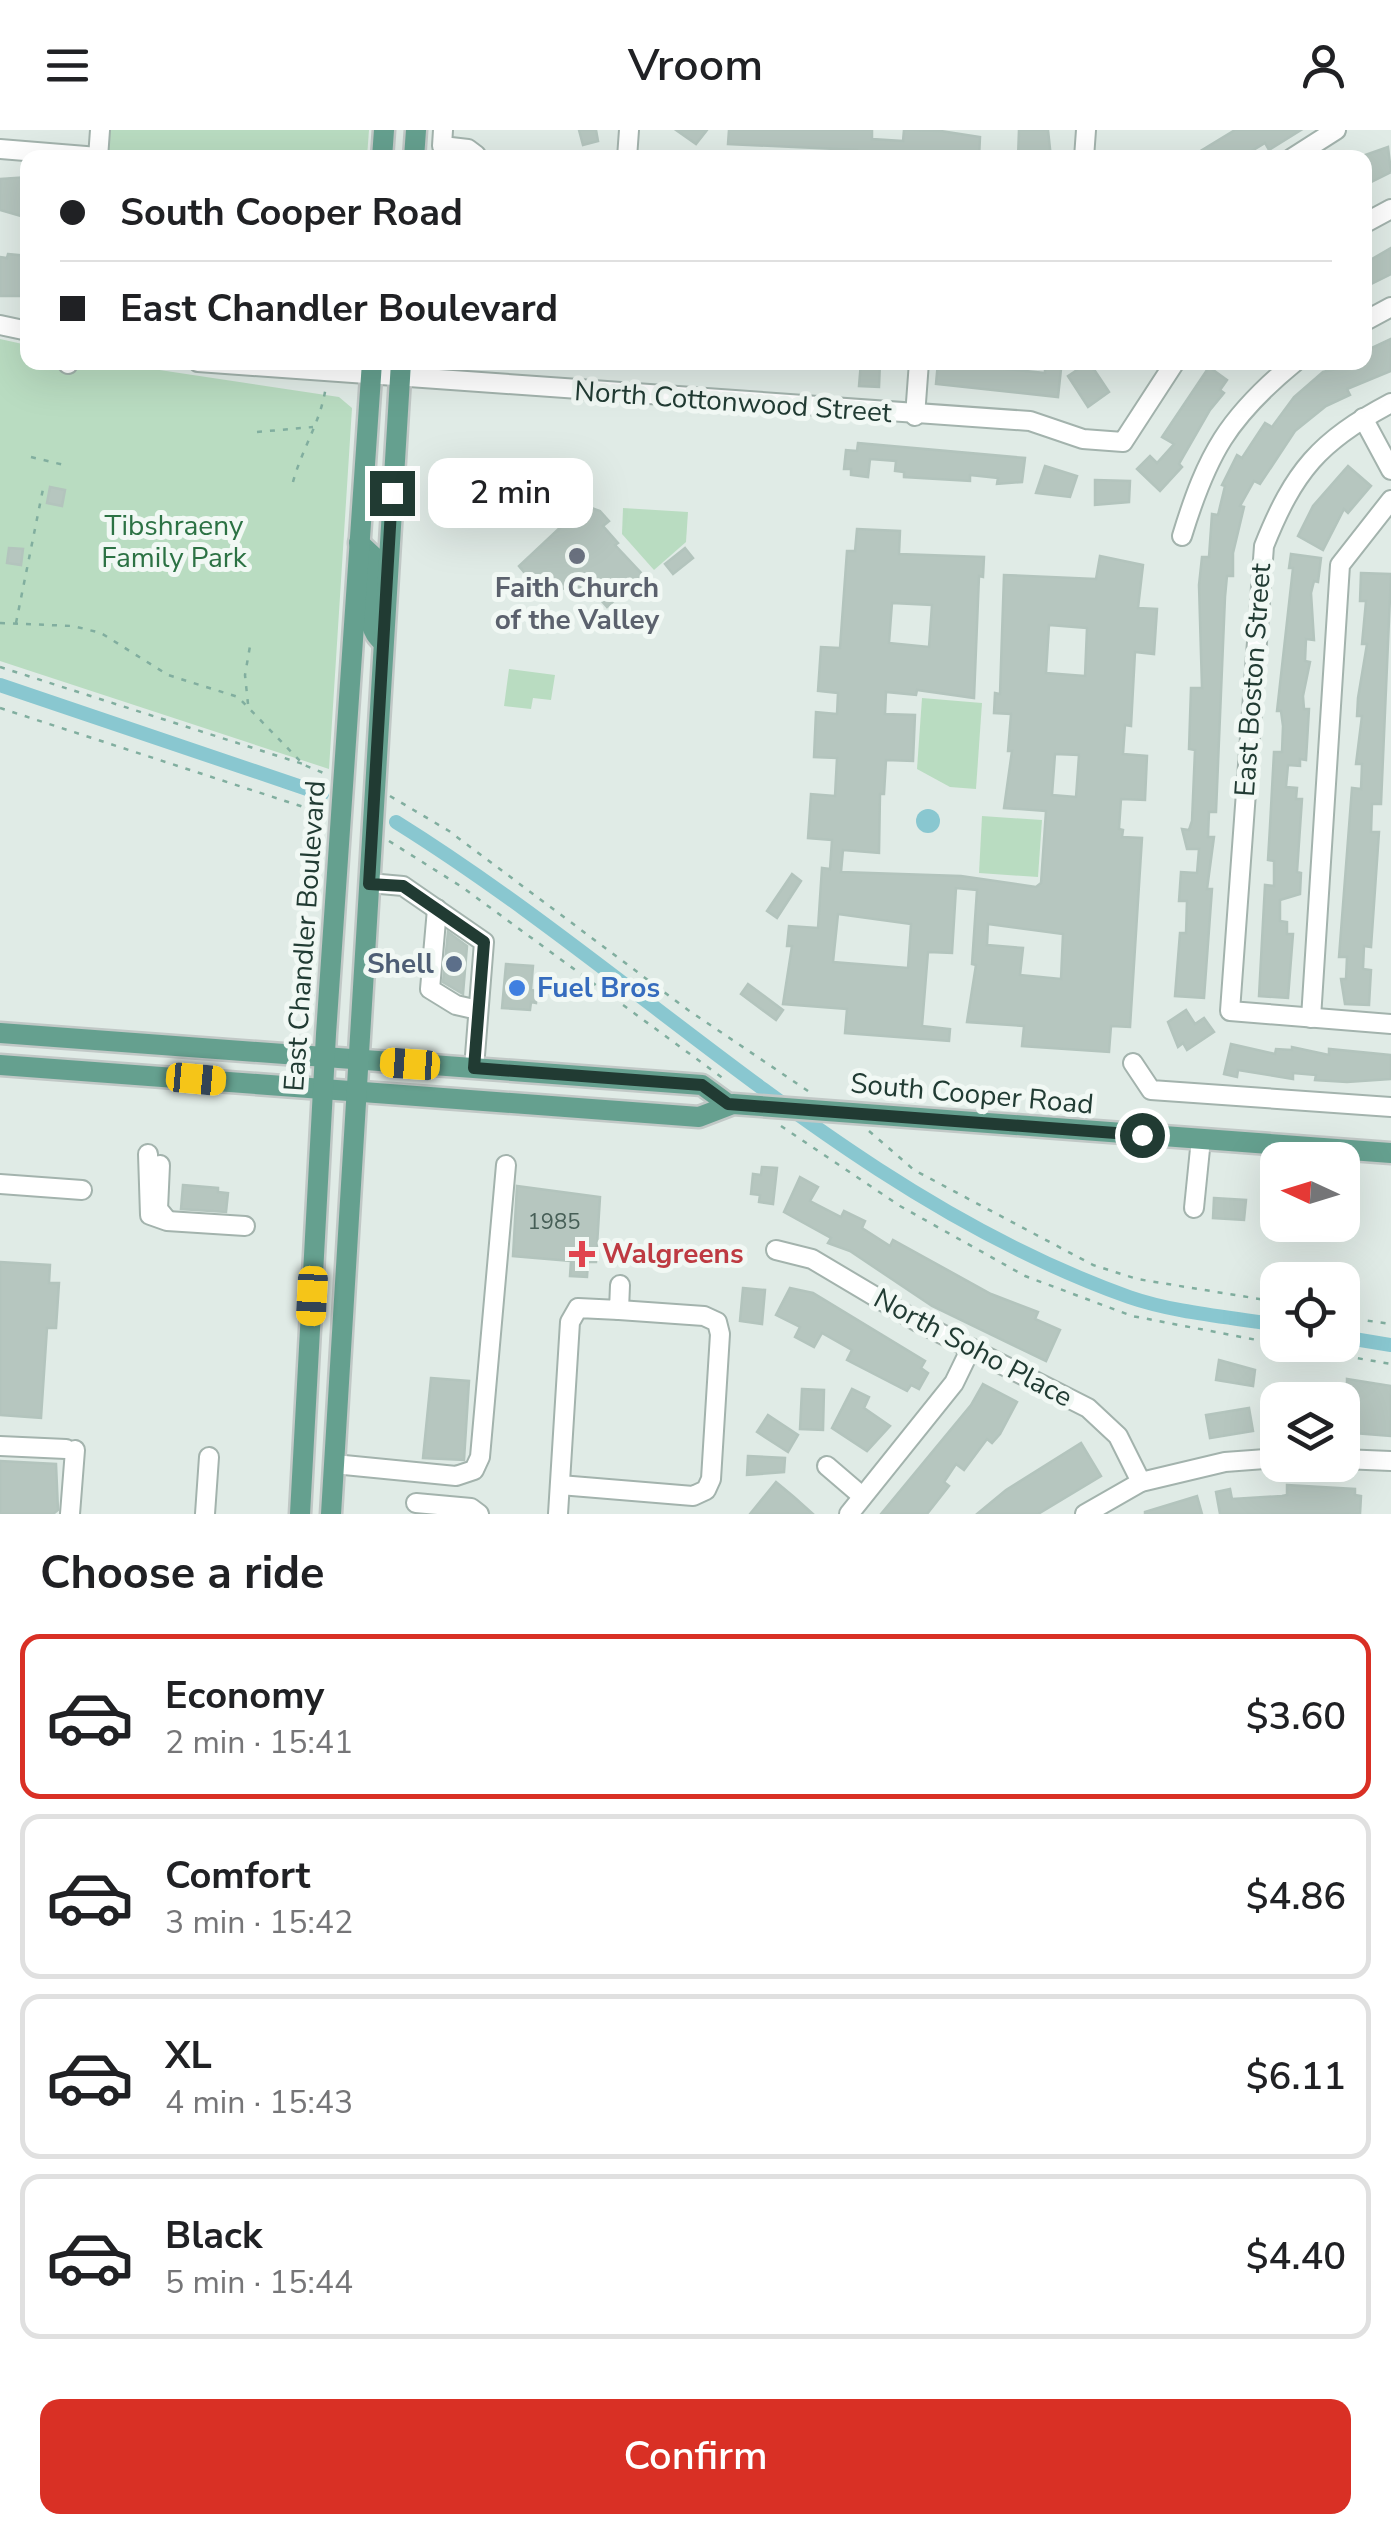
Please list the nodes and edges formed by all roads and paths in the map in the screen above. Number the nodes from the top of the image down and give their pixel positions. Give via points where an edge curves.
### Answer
1 (442, 130) edge
2 (1336, 130) edge
3 (470, 150) edge
4 (1305, 150) edge
5 (277, 370) edge
6 (371, 370) edge
7 (918, 370) edge
8 (1170, 370) edge
9 (1285, 370) edge
10 (400, 371) edge
11 (327, 375) junction
12 (1391, 402) edge
13 (915, 416) junction
14 (1362, 418) junction
15 (314, 427) junction
16 (257, 432) dead end
17 (31, 457) dead end
18 (64, 465) dead end
19 (1391, 470) edge
20 (293, 482) dead end
21 (43, 488) dead end
22 (1391, 500) edge
23 (1182, 536) dead end
24 (359, 543) junction
25 (0, 623) edge
26 (16, 623) junction
27 (384, 642) junction
28 (250, 646) dead end
29 (0, 666) edge
30 (248, 705) junction
31 (0, 708) edge
32 (304, 765) junction
33 (322, 773) dead end
34 (384, 797) junction
35 (330, 814) junction
36 (369, 884) junction
37 (436, 910) junction
38 (478, 1010) junction
39 (1311, 1018) junction
40 (1391, 1024) edge
41 (4, 1034) edge
42 (324, 1058) junction
43 (357, 1060) junction
44 (1132, 1063) dead end
45 (3, 1065) edge
46 (474, 1068) junction
47 (323, 1089) junction
48 (355, 1091) junction
49 (728, 1104) junction
50 (1391, 1107) edge
51 (835, 1111) junction
52 (1201, 1139) junction
53 (1391, 1152) edge
54 (154, 1154) dead end
55 (506, 1165) dead end
56 (0, 1184) edge
57 (82, 1190) dead end
58 (1194, 1208) dead end
59 (245, 1226) dead end
60 (776, 1250) dead end
61 (620, 1286) dead end
62 (1260, 1299) edge
63 (619, 1310) junction
64 (1360, 1319) edge
65 (1391, 1324) edge
66 (971, 1348) junction
67 (1360, 1359) edge
68 (1391, 1364) edge
69 (0, 1446) edge
70 (210, 1457) dead end
71 (1260, 1459) edge
72 (1360, 1460) edge
73 (1391, 1461) edge
74 (303, 1462) junction
75 (334, 1464) junction
76 (827, 1466) dead end
77 (418, 1472) junction
78 (1141, 1482) junction
79 (560, 1485) junction
80 (862, 1496) junction
81 (416, 1509) edge
82 (70, 1514) edge
83 (205, 1514) edge
84 (300, 1514) edge
85 (331, 1514) edge
86 (479, 1514) edge
87 (558, 1514) edge
88 (849, 1514) edge
89 (1085, 1514) edge

1 - 3 street via 442,146
2 - 4 street
5 - 11 street, North Cottonwood Street
6 - 10 street, North Cottonwood Street
6 - 11 street, North Cottonwood Street
6 - 24 main road, East Chandler Boulevard
7 - 13 street
8 - 13 street, North Cottonwood Street via 1124,442 1083,439 1030,421
9 - 23 street via 1225,432 1201,473
10 - 13 street, North Cottonwood Street
10 - 27 main road
11 - 15 path
12 - 14 street, East Boston Street
14 - 19 street
14 - 39 street, East Boston Street via 1316,451 1283,499 1264,546 1230,1012
15 - 16 path
15 - 20 path
17 - 18 path
21 - 26 path
22 - 39 street via 1340,565
24 - 27 main road via 373,556 372,632
24 - 35 main road, East Chandler Boulevard via 342,789
25 - 26 path
26 - 30 path via 101,633 168,675
27 - 34 main road
28 - 30 path via 244,675
29 - 32 path
30 - 32 path
31 - 35 path
32 - 33 path
34 - 36 main road via 372,826
34 - 51 path via 449,831
35 - 42 main road, East Chandler Boulevard
36 - 37 street via 403,886
36 - 43 main road
37 - 38 street via 484,942
37 - 38 street via 430,989
38 - 46 street
39 - 40 street
41 - 42 main road, South Cooper Road
41 - 45 main road
42 - 43 main road, South Cooper Road
42 - 47 main road, East Chandler Boulevard
43 - 46 main road, South Cooper Road
43 - 48 main road
44 - 50 street via 1152,1090
45 - 47 main road, South Cooper Road
46 - 49 main road, South Cooper Road via 702,1085
47 - 48 main road, South Cooper Road
47 - 74 main road, East Chandler Boulevard
48 - 49 main road, South Cooper Road via 699,1118
48 - 75 main road
49 - 51 main road, South Cooper Road
51 - 52 main road, South Cooper Road
51 - 62 path via 873,1133 914,1170 1094,1264 1137,1279
52 - 53 main road, South Cooper Road
52 - 58 street
54 - 59 street via 147,1210 168,1221
55 - 77 street via 480,1458 474,1470 456,1476
56 - 57 street
60 - 66 street, North Soho Place via 812,1259
61 - 63 street
63 - 79 street via 578,1308 570,1322
63 - 79 street via 717,1322 711,1479 693,1496
64 - 65 path
66 - 78 street, North Soho Place via 1088,1408 1118,1436
66 - 80 street via 954,1383
67 - 68 path
69 - 82 street via 70,1450
70 - 83 street
71 - 78 street
72 - 73 street
74 - 75 main road
74 - 84 main road, East Chandler Boulevard
75 - 77 street
75 - 85 main road
76 - 80 street
77 - 81 street
78 - 89 street
79 - 87 street
80 - 88 street
81 - 86 street via 471,1508

